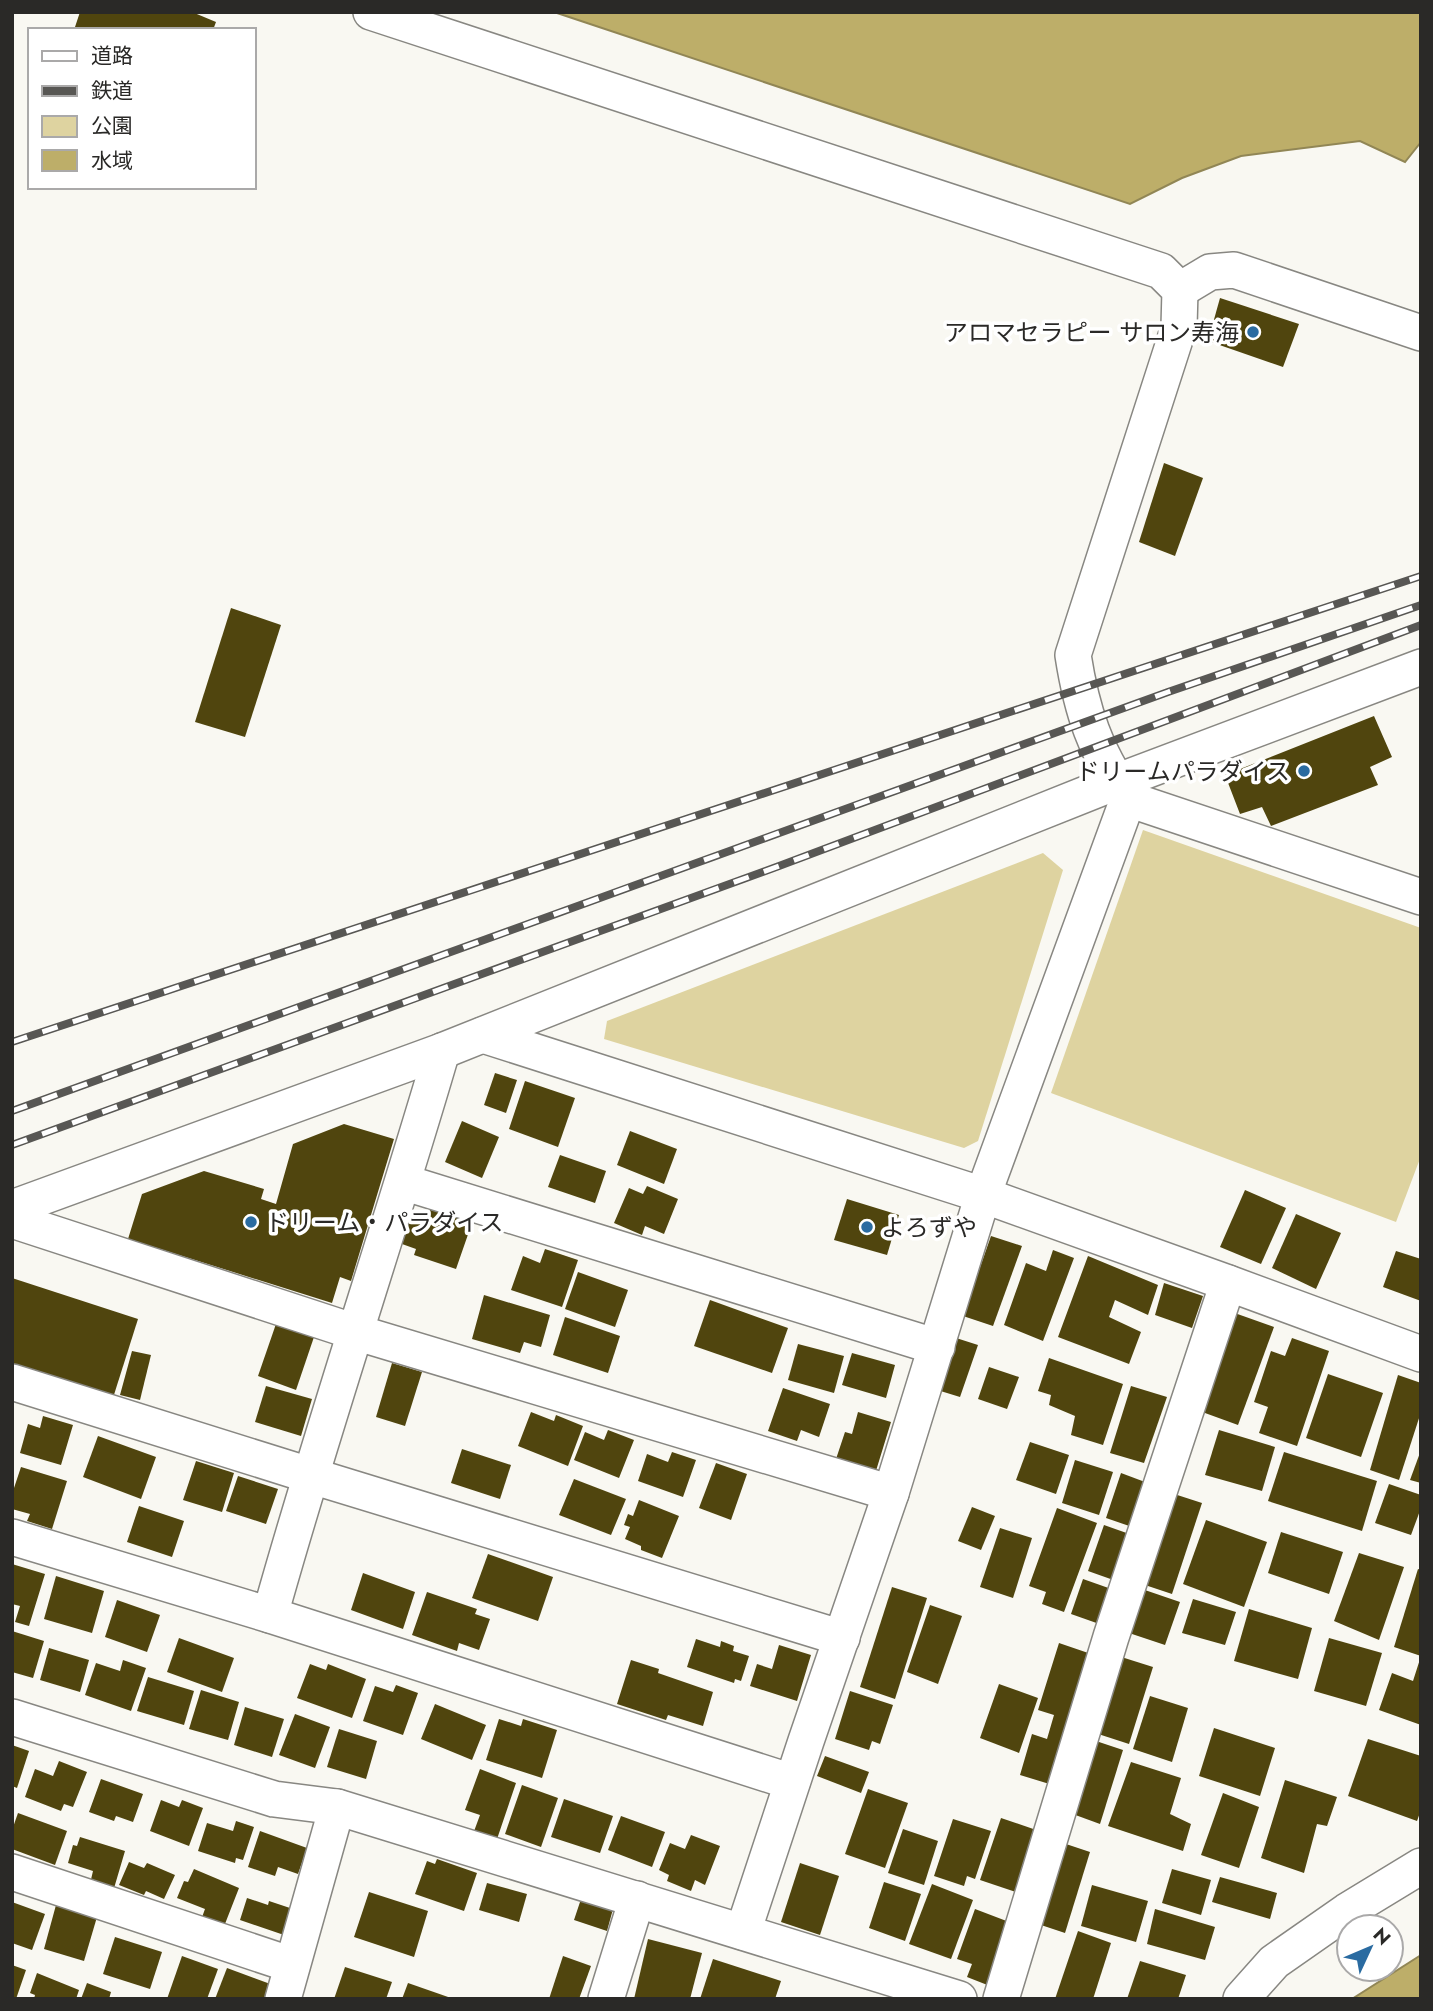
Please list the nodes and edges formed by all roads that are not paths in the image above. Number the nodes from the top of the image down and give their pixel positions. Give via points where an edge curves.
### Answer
1 (371, 12) edge
2 (1181, 290) junction
3 (1421, 332) edge
4 (1421, 667) edge
5 (1122, 791) junction
6 (1421, 897) edge
7 (482, 1035) junction
8 (442, 1051) junction
9 (404, 1182) junction
10 (983, 1195) junction
11 (12, 1208) edge
12 (12, 1220) edge
13 (1228, 1283) junction
14 (355, 1332) junction
15 (937, 1347) junction
16 (1421, 1354) edge
17 (12, 1382) edge
18 (309, 1475) junction
19 (891, 1493) junction
20 (12, 1536) edge
21 (270, 1615) junction
22 (842, 1638) junction
23 (12, 1717) edge
24 (792, 1782) junction
25 (337, 1807) junction
26 (1421, 1866) edge
27 (12, 1871) edge
28 (637, 1899) junction
29 (743, 1932) junction
30 (290, 1989) edge
31 (606, 1999) edge
32 (958, 1999) edge
33 (1001, 1999) edge
34 (1241, 1999) edge

1 - 2 street via 1161,271
2 - 3 street via 1210,272 1234,270
2 - 5 street via 1179,327 1073,655 1080,698 1095,744
4 - 5 street
5 - 6 street
5 - 7 street
5 - 10 street
7 - 8 street
7 - 10 street
8 - 9 street
8 - 11 street
9 - 14 street
9 - 15 street
10 - 13 street
10 - 15 street
12 - 14 street
13 - 16 street
13 - 33 street via 1111,1637
14 - 18 street
14 - 19 street
15 - 19 street
17 - 18 street
18 - 21 street
18 - 22 street
19 - 22 street
20 - 21 street
21 - 24 street
22 - 24 street
23 - 25 street via 274,1799
24 - 29 street
25 - 28 street
25 - 30 street
26 - 34 street via 1274,1962
27 - 30 street
28 - 29 street
28 - 31 street
29 - 32 street

